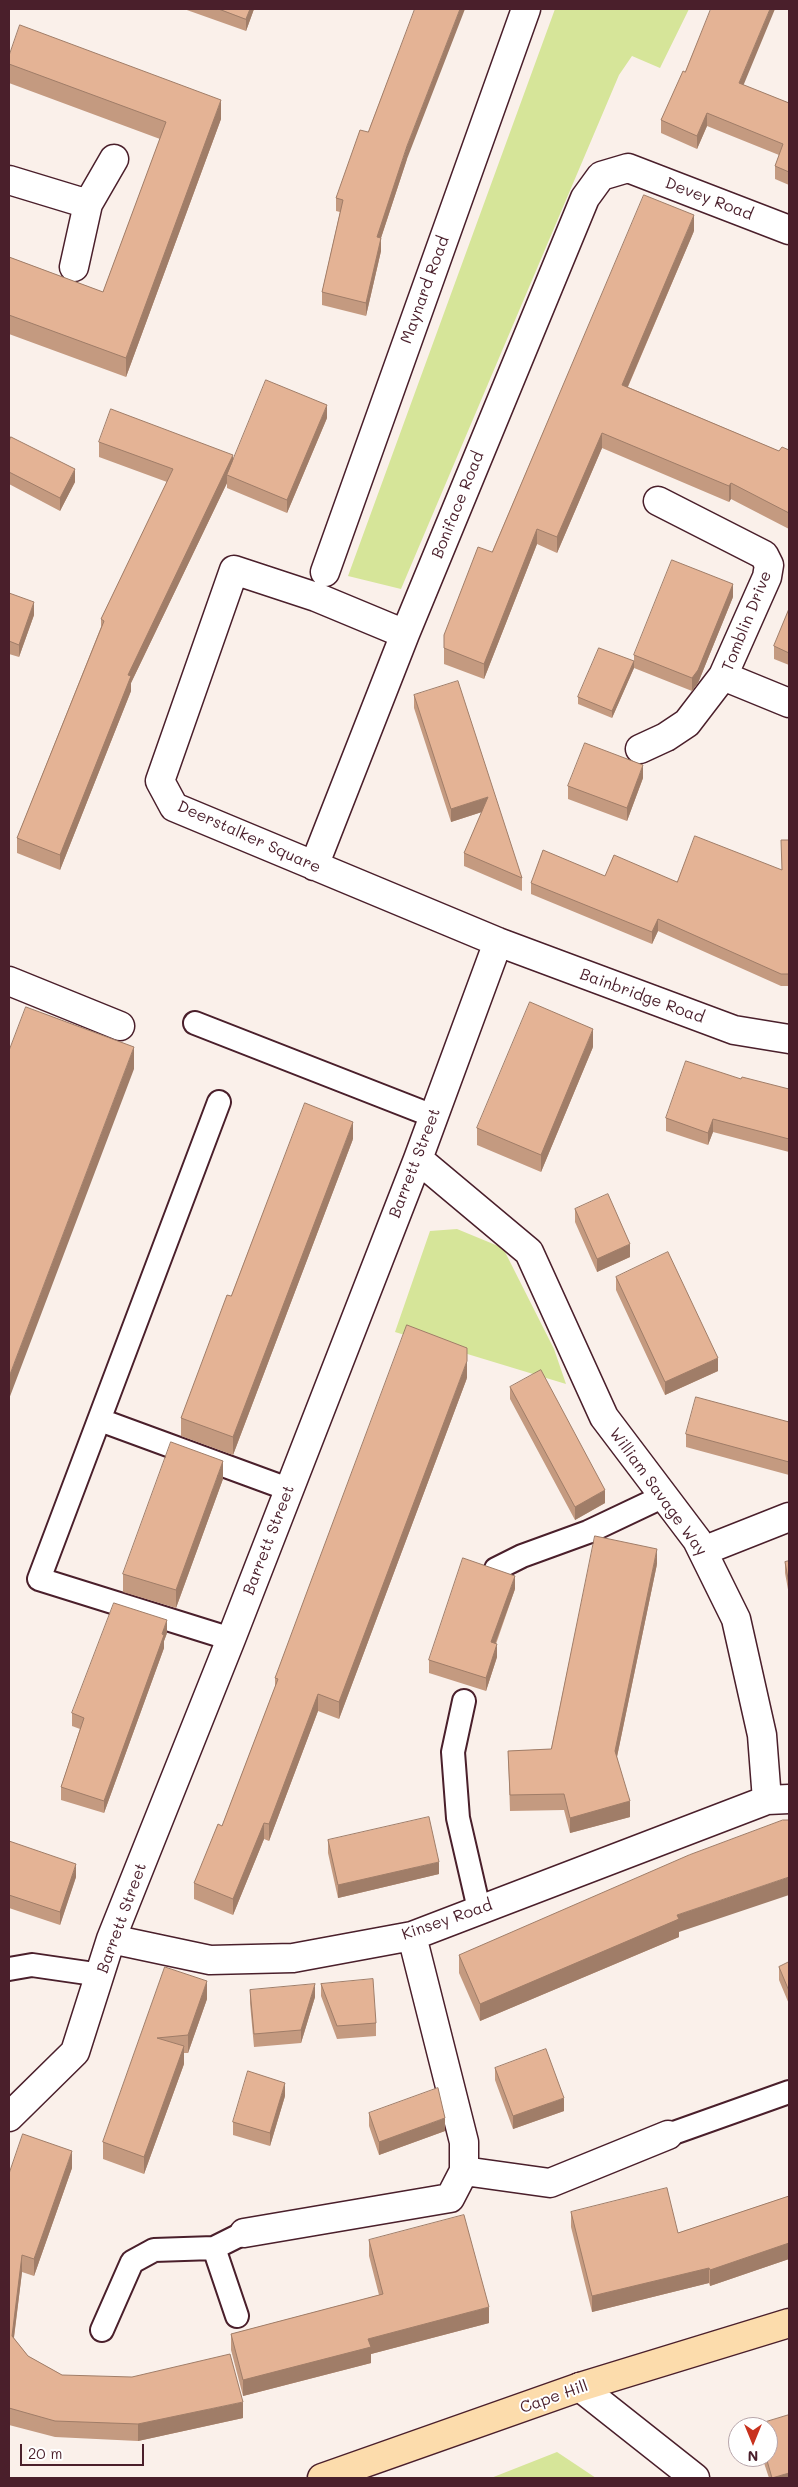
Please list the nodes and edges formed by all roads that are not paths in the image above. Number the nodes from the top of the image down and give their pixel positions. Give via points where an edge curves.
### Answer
1 (526, 9) edge
2 (114, 159) dead end
3 (628, 168) joint
4 (9, 180) edge
5 (88, 204) junction
6 (789, 230) edge
7 (74, 268) dead end
8 (658, 501) dead end
9 (325, 572) dead end
10 (405, 634) junction
11 (722, 676) junction
12 (789, 703) edge
13 (640, 749) dead end
14 (314, 866) junction
15 (498, 942) junction
16 (9, 981) edge
17 (195, 1023) dead end
18 (120, 1026) dead end
19 (789, 1039) edge
20 (219, 1102) dead end
21 (433, 1116) junction
22 (418, 1158) junction
23 (100, 1420) junction
24 (288, 1489) junction
25 (664, 1496) junction
26 (789, 1518) edge
27 (703, 1551) junction
28 (496, 1569) edge
29 (231, 1639) junction
30 (464, 1701) dead end
31 (778, 1800) edge
32 (480, 1910) junction
33 (412, 1936) junction
34 (111, 1939) junction
35 (9, 1969) edge
36 (101, 1975) junction
37 (789, 2092) edge
38 (9, 2117) edge
39 (668, 2135) joint
40 (464, 2171) junction
41 (244, 2233) joint
42 (214, 2248) junction
43 (237, 2316) dead end
44 (789, 2323) edge
45 (102, 2330) dead end
46 (580, 2387) junction
47 (322, 2478) edge
48 (695, 2478) edge

1 - 9 street, Maynard Road
2 - 5 street
3 - 6 street, Devey Road
3 - 10 street, Boniface Road via 601,176 585,198
4 - 5 street
5 - 7 street
8 - 11 street, Tomblin Drive via 764,555 770,565
10 - 14 street, Boniface Road
10 - 14 street, Deerstalker Square via 316,597 234,570 160,781 174,807
11 - 12 street, Tomblin Drive
11 - 13 street via 687,723
14 - 15 street, Deerstalker Square
15 - 19 street, Bainbridge Road via 734,1030
15 - 21 street, Barrett Street
16 - 18 street
17 - 21 lane
20 - 23 lane
21 - 22 street, Barrett Street
22 - 24 street, Barrett Street
22 - 25 street, William Savage Way via 528,1252 604,1417
23 - 24 lane
23 - 29 lane via 39,1579
24 - 29 street, Barrett Street
25 - 27 street, William Savage Way
25 - 28 lane via 588,1532
26 - 27 street
27 - 31 street, William Savage Way via 736,1619
29 - 34 street, Barrett Street
30 - 32 lane via 453,1752 457,1809
31 - 32 street, Kinsey Road
32 - 33 street, Kinsey Road
33 - 34 street, Kinsey Road via 293,1958 210,1960
33 - 40 street via 464,2142
34 - 36 street, Barrett Street
35 - 36 lane via 32,1965
36 - 38 street, Barrett Street via 75,2052
37 - 39 lane
39 - 40 street via 550,2183
40 - 41 street via 450,2198
41 - 42 lane
42 - 43 lane
42 - 45 lane via 154,2250 132,2262
44 - 46 main road, Cape Hill
46 - 47 main road, Cape Hill
46 - 48 street

